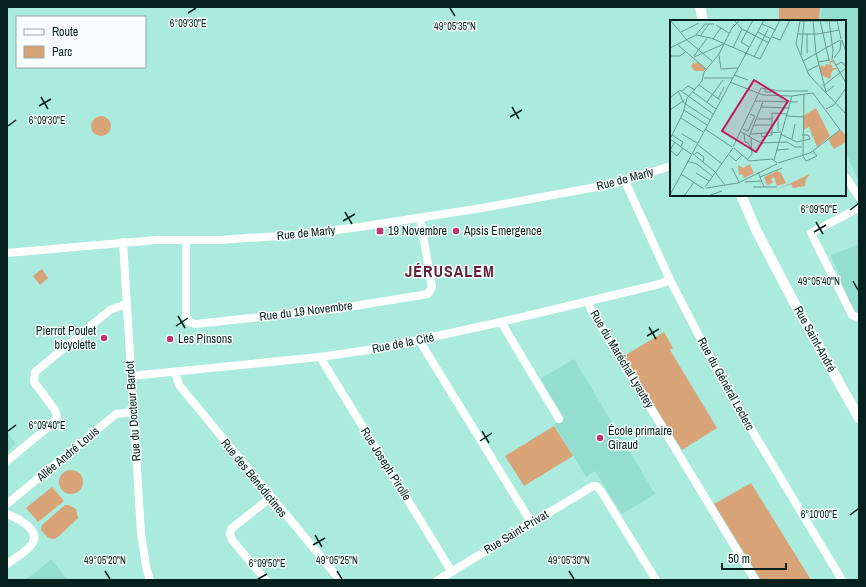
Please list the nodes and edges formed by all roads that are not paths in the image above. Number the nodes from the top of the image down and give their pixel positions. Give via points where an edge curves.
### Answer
1 (700, 7) edge
2 (703, 20) edge
3 (670, 166) edge
4 (846, 178) edge
5 (625, 180) junction
6 (741, 196) edge
7 (859, 198) edge
8 (859, 208) edge
9 (420, 218) junction
10 (186, 240) junction
11 (123, 242) junction
12 (7, 252) edge
13 (670, 280) junction
14 (589, 301) junction
15 (126, 304) junction
16 (859, 318) edge
17 (501, 322) junction
18 (419, 340) junction
19 (320, 357) junction
20 (175, 372) junction
21 (131, 376) junction
22 (133, 412) junction
23 (859, 418) edge
24 (559, 419) dead end
25 (7, 461) edge
26 (270, 498) junction
27 (7, 504) edge
28 (7, 514) edge
29 (531, 522) junction
30 (7, 564) edge
31 (452, 572) junction
32 (150, 580) edge
33 (266, 580) edge
34 (340, 580) edge
35 (438, 580) edge
36 (656, 580) edge
37 (755, 580) edge
38 (842, 580) edge

1 - 2 street
3 - 5 street, Rue de Marly
4 - 7 street
5 - 9 street, Rue de Marly
5 - 13 street, Rue du Général Leclerc
6 - 23 street, Rue Saint-André via 757,232 797,308
8 - 16 street via 811,234 852,315
9 - 10 street, Rue de Marly via 296,235
9 - 10 street, Rue du 19 Novembre via 432,287 428,294 336,309 195,324 189,322 186,316
10 - 11 street, Rue de Marly
11 - 12 street, Rue de Marly
11 - 15 street, Rue du Docteur Bardot
13 - 14 street, Rue de la Cité
13 - 38 street, Rue du Général Leclerc via 724,384
14 - 17 street, Rue de la Cité
14 - 37 street, Rue du Maréchal Lyautey via 590,308
15 - 21 street, Rue du Docteur Bardot
15 - 25 street via 104,314 35,372 34,382 55,410 57,417
17 - 18 street, Rue de la Cité
17 - 24 street
18 - 19 street, Rue de la Cité
18 - 29 street
19 - 20 street, Rue de la Cité
19 - 31 street, Rue Joseph Pirolle
20 - 21 street, Rue de la Cité
20 - 26 street, Rue des Bénédictines via 179,385
21 - 22 street, Rue du Docteur Bardot
22 - 27 street, Allée André Louis via 116,414
22 - 32 street, Rue du Docteur Bardot via 142,541
26 - 33 street via 231,529 230,534 232,540
26 - 34 street, Rue des Bénédictines
28 - 30 street via 21,519 34,538 32,544
29 - 31 street, Rue Saint-Privat
29 - 36 street, Rue Saint-Privat via 596,486 602,491
31 - 35 street, Rue Saint-Privat

